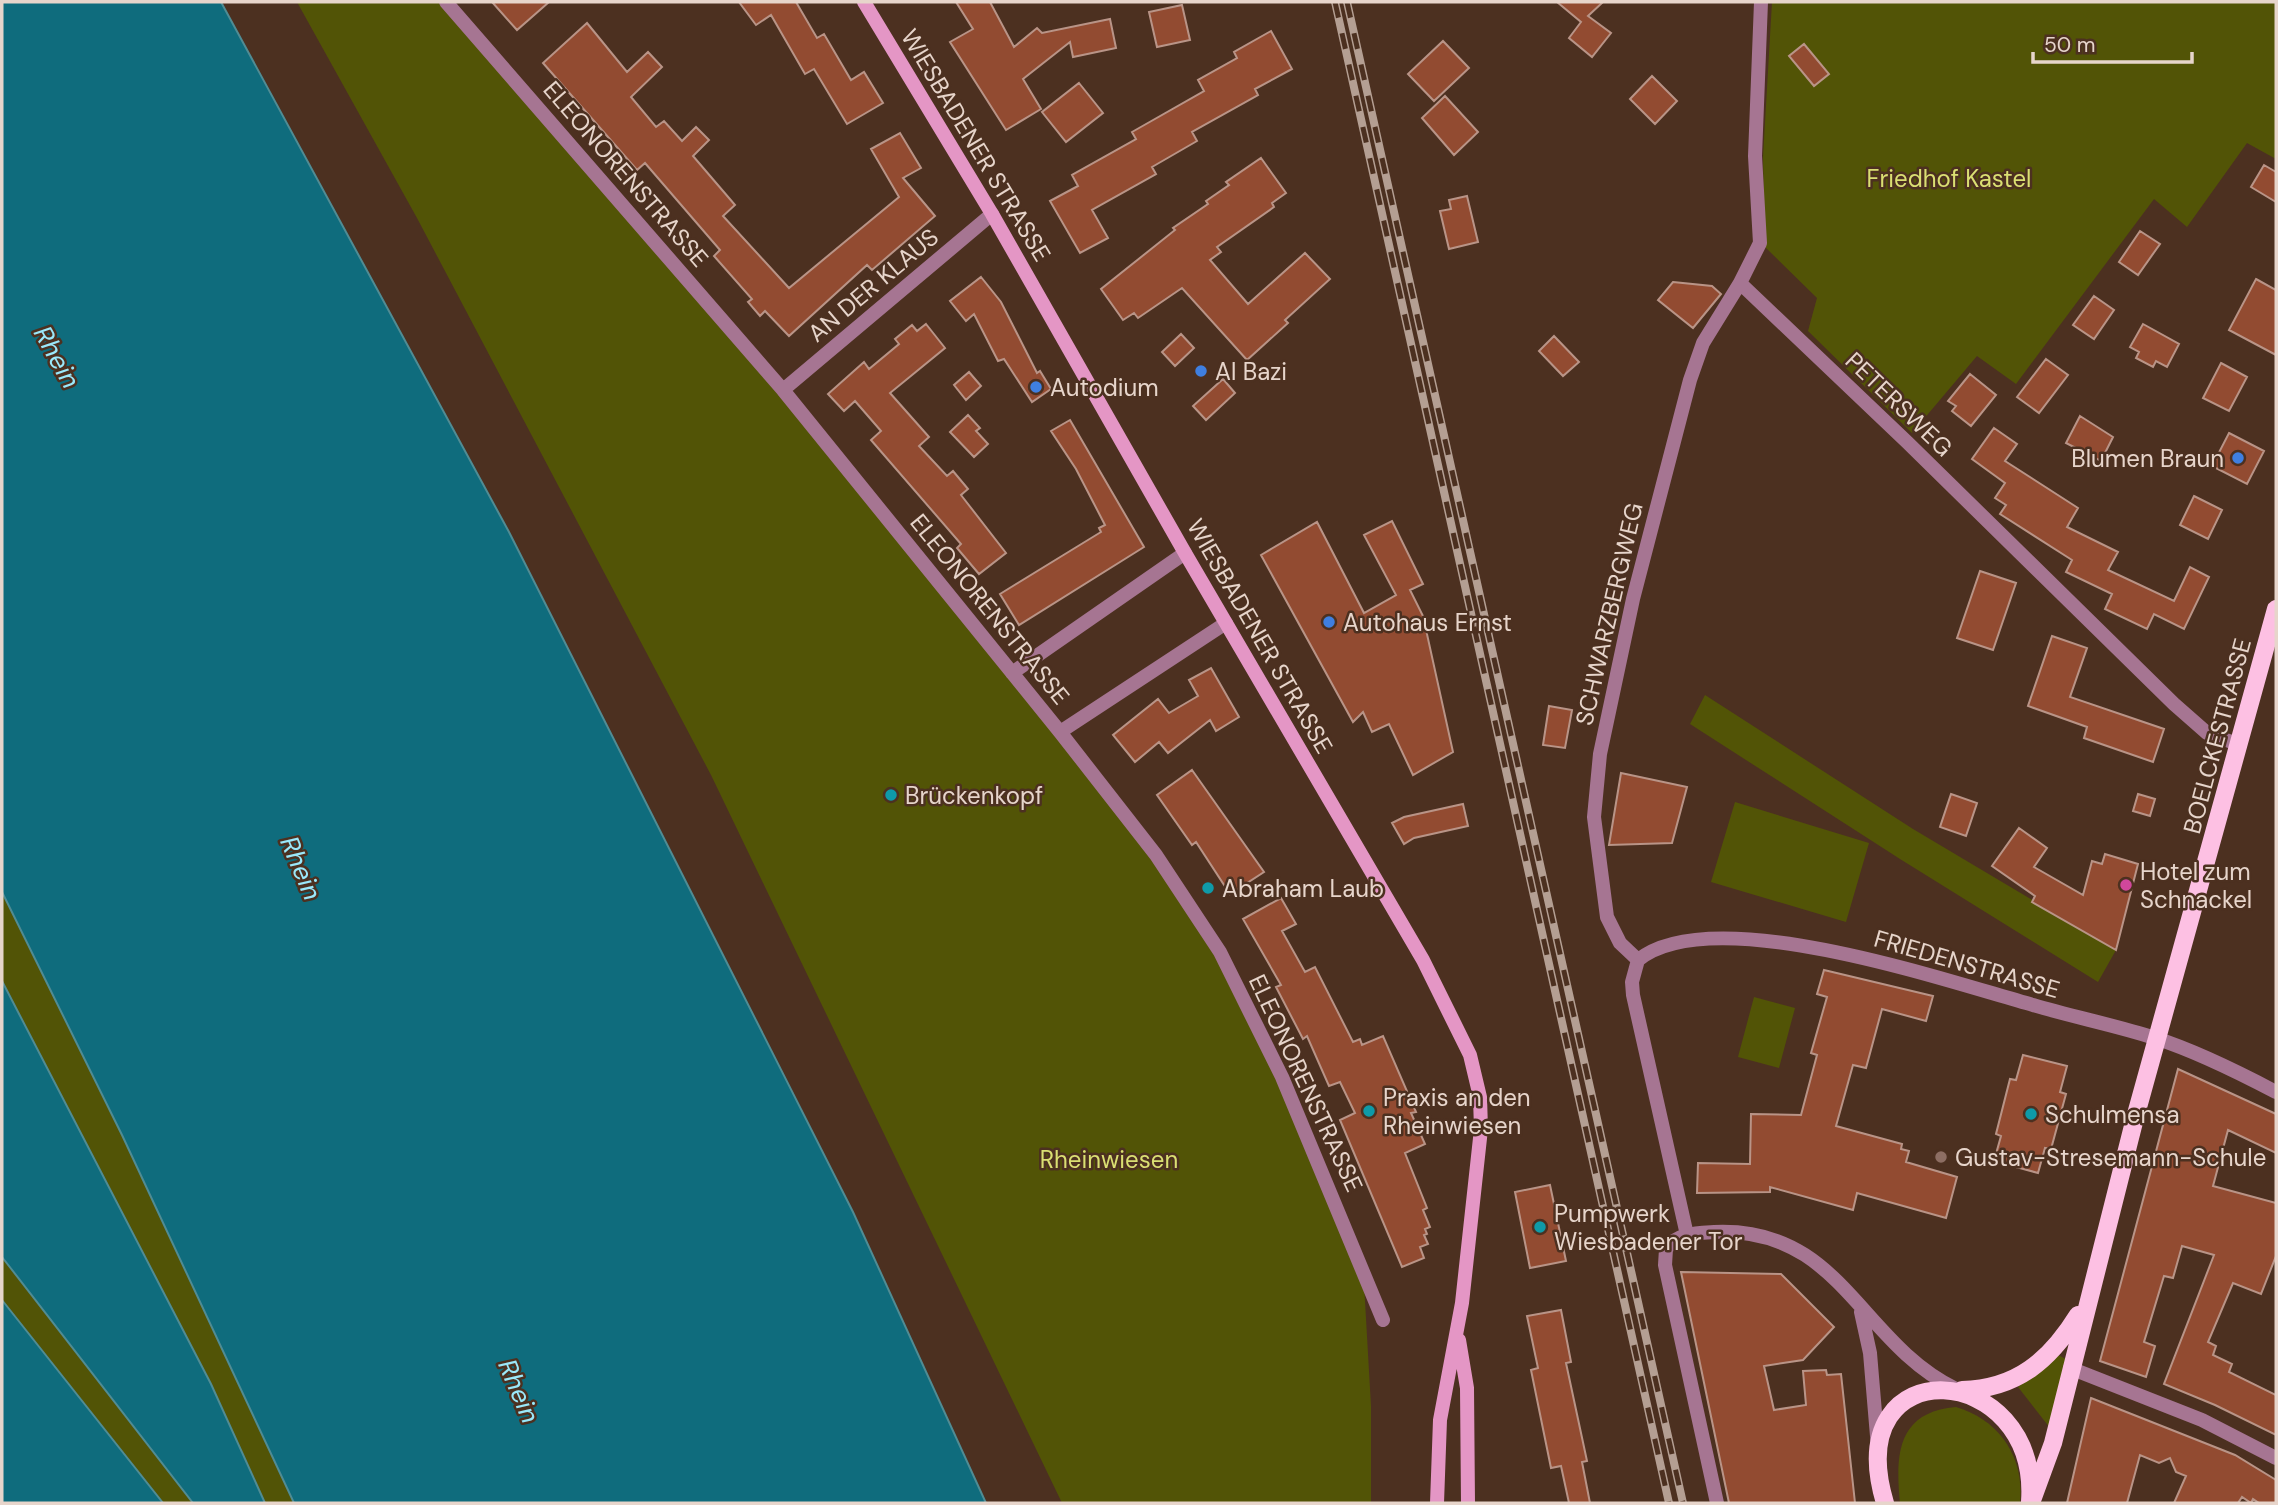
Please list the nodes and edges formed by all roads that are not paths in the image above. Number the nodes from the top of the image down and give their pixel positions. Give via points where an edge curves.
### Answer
1 (446, 2) edge
2 (864, 2) edge
3 (1761, 2) edge
4 (992, 214) junction
5 (1740, 283) junction
6 (783, 390) junction
7 (1185, 553) junction
8 (2276, 609) edge
9 (1226, 623) junction
10 (1012, 673) junction
11 (1060, 732) junction
12 (2240, 745) junction
13 (1638, 960) junction
14 (2157, 1038) junction
15 (2276, 1092) edge
16 (1687, 1235) junction
17 (2090, 1297) junction
18 (1853, 1298) junction
19 (1383, 1320) dead end
20 (1458, 1332) junction
21 (2070, 1368) junction
22 (1957, 1390) junction
23 (1878, 1455) junction
24 (2276, 1458) edge
25 (1437, 1503) edge
26 (1468, 1503) edge
27 (1717, 1503) edge
28 (1874, 1503) edge
29 (1885, 1503) edge
30 (2031, 1503) edge

1 - 6 street, ELEONORENSTRASSE
2 - 4 main road, WIESBADENER STRASSE
3 - 5 street via 1755,156 1760,243
4 - 6 street, AN DER KLAUS
4 - 7 main road, WIESBADENER STRASSE
5 - 12 street, PETERSWEG via 2174,704 2207,733
5 - 13 street, SCHWARZBERGWEG via 1703,343 1690,380 1633,599 1600,754 1594,817 1606,917 1620,943
6 - 10 street, ELEONORENSTRASSE
7 - 9 main road, WIESBADENER STRASSE
7 - 10 street
8 - 12 main road, BOELCKESTRASSE
9 - 11 street
9 - 20 main road, WIESBADENER STRASSE via 1423,960 1470,1055 1480,1097 1481,1129
10 - 11 street, ELEONORENSTRASSE
11 - 19 street, ELEONORENSTRASSE via 1156,855 1220,952 1282,1077
12 - 14 main road, BOELCKESTRASSE
13 - 14 street, FRIEDENSTRASSE via 1663,945 1684,941 1744,940 1814,948
13 - 16 street via 1633,995
14 - 15 street, FRIEDENSTRASSE
14 - 17 main road, BOELCKESTRASSE
16 - 18 street via 1731,1231 1779,1240 1812,1257
16 - 27 street via 1666,1248 1665,1265
17 - 21 main road, BOELCKESTRASSE
17 - 22 main road via 2063,1340 2031,1371 2007,1383
18 - 22 street via 1913,1360
18 - 23 street via 1867,1329
20 - 25 main road via 1441,1409
20 - 26 main road via 1467,1388
21 - 24 street via 2202,1420
21 - 30 main road, BOELCKESTRASSE via 2053,1443
22 - 23 main road via 1927,1391 1897,1407 1882,1429
22 - 30 main road via 1987,1404 2010,1426 2026,1461
23 - 28 main road
23 - 29 main road

